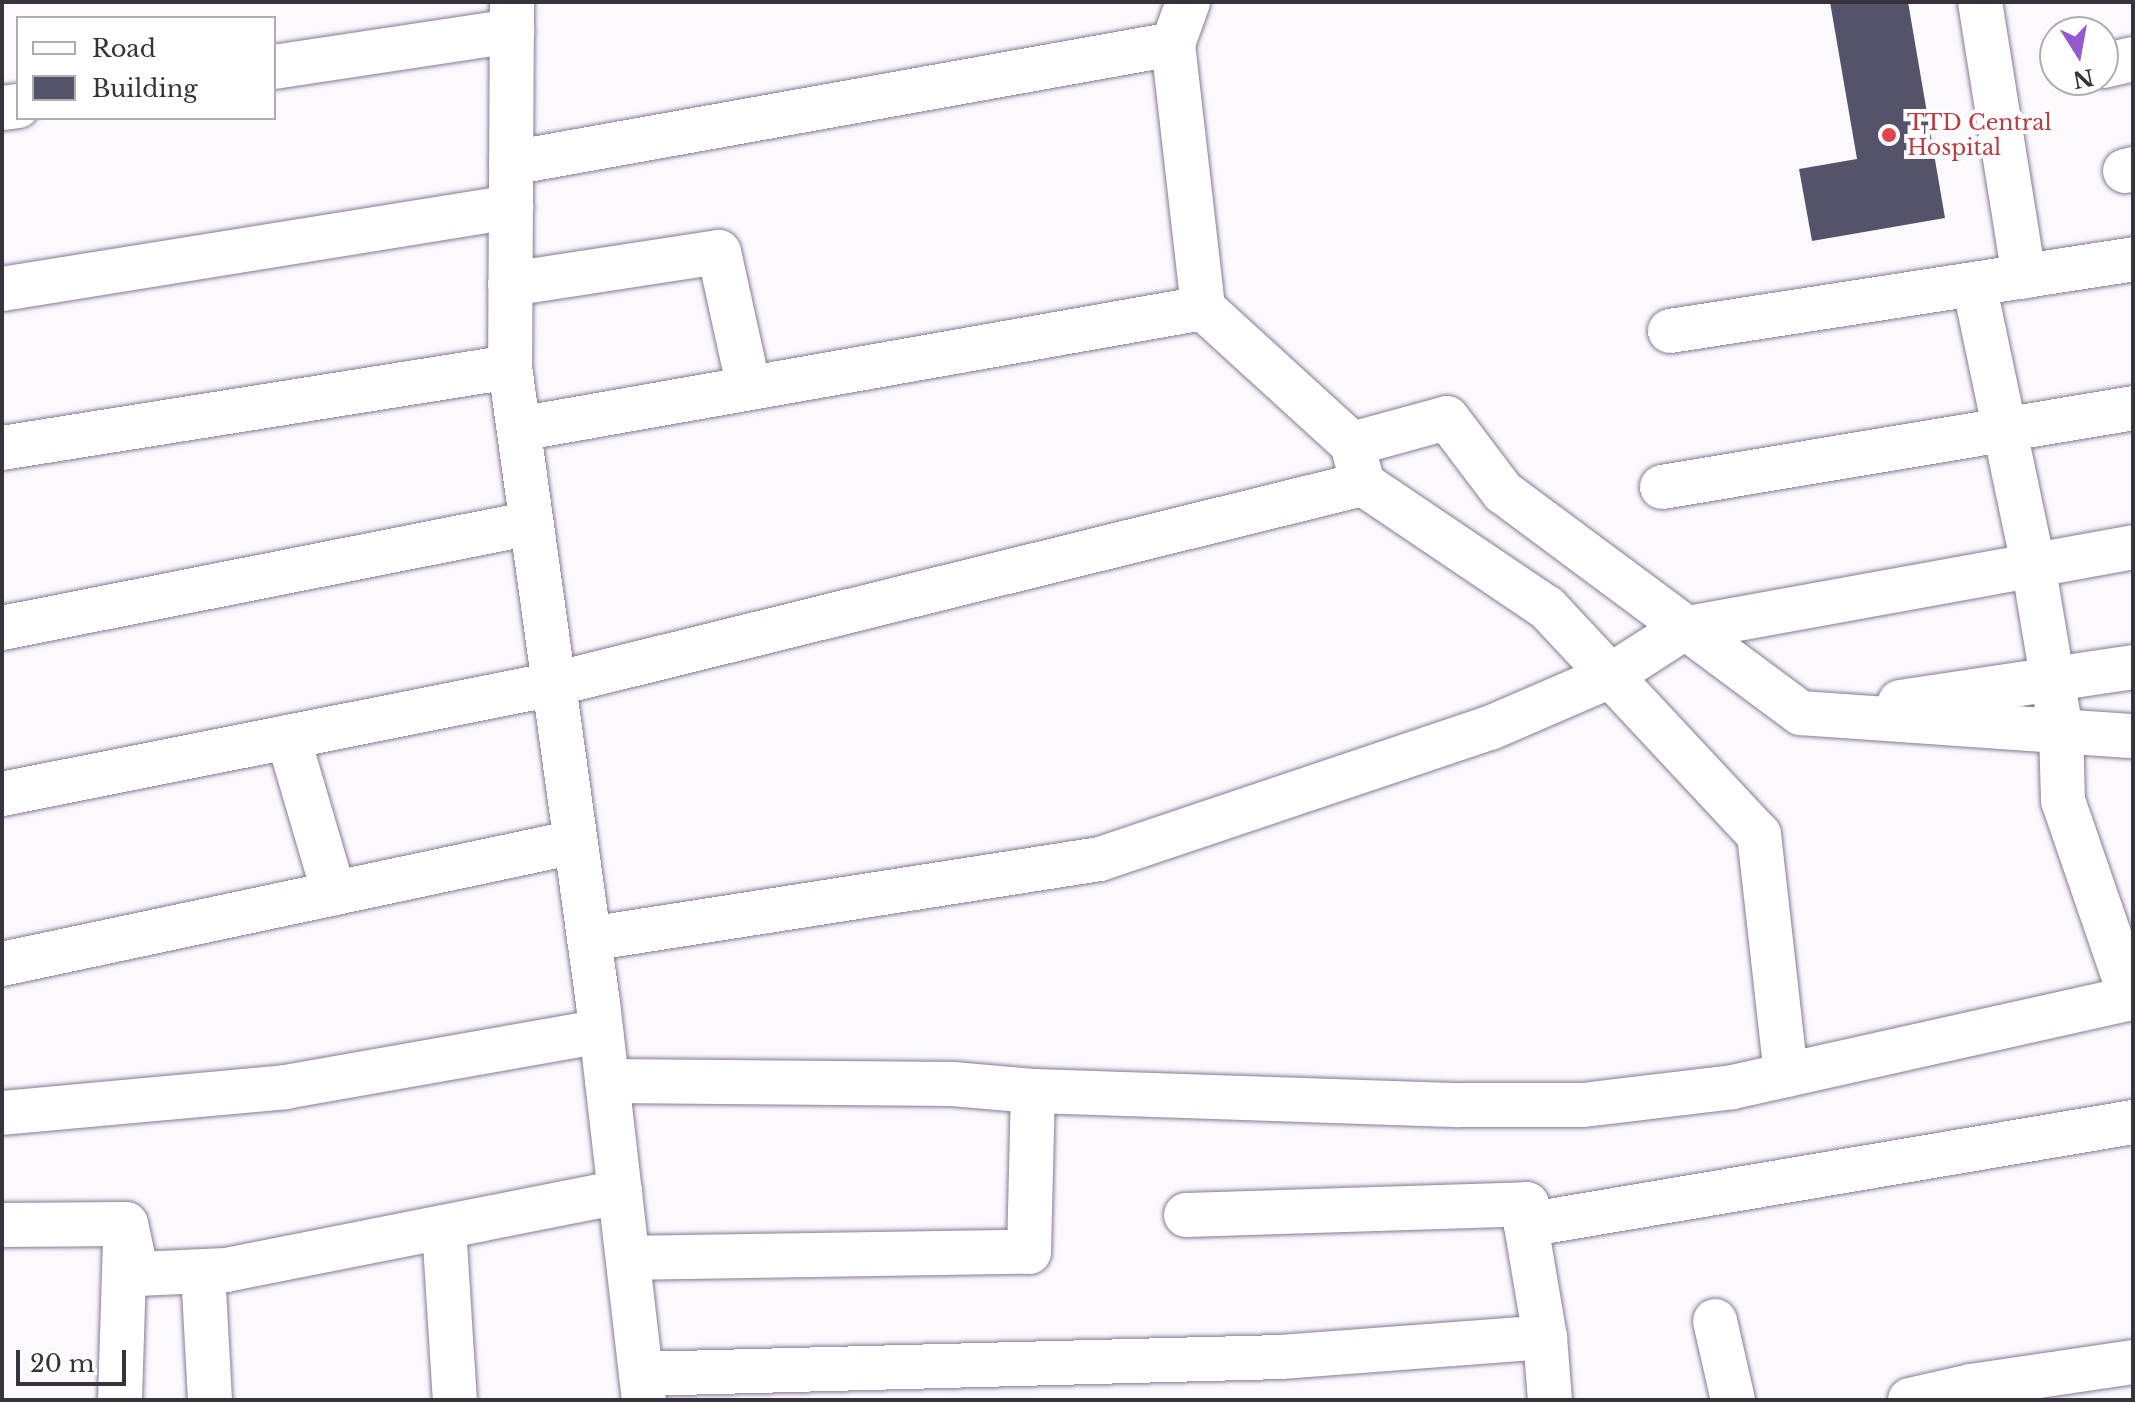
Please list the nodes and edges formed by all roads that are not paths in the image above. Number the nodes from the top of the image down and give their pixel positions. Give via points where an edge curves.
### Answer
1 (1188, 2) edge
2 (1980, 2) edge
3 (512, 16) edge
4 (1173, 44) junction
5 (276, 67) edge
6 (511, 163) junction
7 (511, 207) junction
8 (2133, 259) edge
9 (2024, 276) junction
10 (510, 284) junction
11 (1974, 284) junction
12 (2, 289) edge
13 (1203, 308) junction
14 (1670, 331) dead end
15 (510, 367) junction
16 (749, 388) junction
17 (2133, 408) edge
18 (519, 429) junction
19 (2003, 430) junction
20 (2, 448) edge
21 (1357, 464) junction
22 (1662, 487) dead end
23 (532, 523) junction
24 (2133, 547) edge
25 (2033, 564) junction
26 (2, 628) edge
27 (1683, 629) junction
28 (2133, 667) edge
29 (1610, 676) junction
30 (2051, 680) junction
31 (554, 684) junction
32 (1819, 715) junction
33 (2061, 731) junction
34 (2133, 736) edge
35 (288, 737) junction
36 (2, 794) edge
37 (575, 842) junction
38 (334, 893) junction
39 (589, 939) junction
40 (2, 964) edge
41 (2132, 999) edge
42 (601, 1031) junction
43 (1786, 1075) junction
44 (607, 1081) junction
45 (1033, 1091) junction
46 (2, 1113) edge
47 (2133, 1122) edge
48 (620, 1192) junction
49 (1186, 1215) dead end
50 (126, 1224) junction
51 (2, 1225) edge
52 (1526, 1225) junction
53 (444, 1227) junction
54 (628, 1258) junction
55 (203, 1271) junction
56 (1715, 1321) dead end
57 (1545, 1337) junction
58 (2133, 1362) edge
59 (643, 1387) edge
60 (120, 1400) edge
61 (210, 1400) edge
62 (455, 1400) edge
63 (1550, 1400) edge
64 (1733, 1400) edge
65 (1910, 1400) edge

1 - 4 street
2 - 9 street
3 - 5 street
3 - 6 street
4 - 6 street
4 - 13 street
6 - 7 street
7 - 10 street
7 - 12 street
8 - 9 street
9 - 11 street
10 - 15 street
10 - 16 street via 719,252
11 - 14 street
11 - 19 street
13 - 16 street
13 - 21 street
15 - 18 street
15 - 20 street
16 - 18 street
17 - 19 street
18 - 23 street
19 - 22 street
19 - 25 street
21 - 27 street via 1447,418 1503,492
21 - 29 street via 1547,608
21 - 31 street
23 - 26 street
23 - 31 street
24 - 25 street
25 - 27 street
25 - 30 street
27 - 29 street
27 - 32 street via 1801,713
28 - 30 street
29 - 39 street via 1490,728 1100,859
29 - 43 street via 1759,835
30 - 32 street
30 - 33 street
31 - 35 street
31 - 37 street
32 - 33 street
33 - 34 street
33 - 41 street via 2063,801
35 - 36 street
35 - 38 street
37 - 38 street
37 - 39 street
38 - 40 street
39 - 42 street
41 - 43 street
42 - 44 street
42 - 46 street via 285,1087
43 - 45 street via 1733,1087 1583,1105
44 - 45 street via 953,1084
44 - 48 street
45 - 54 street via 1029,1252
47 - 52 street
48 - 53 street
48 - 54 street
49 - 52 street via 1527,1204
50 - 51 street
50 - 55 street via 137,1274
50 - 60 street
52 - 57 street
53 - 55 street
53 - 62 street
54 - 59 street
55 - 61 street
56 - 64 street
57 - 59 street via 1281,1357
57 - 63 street
58 - 65 street

